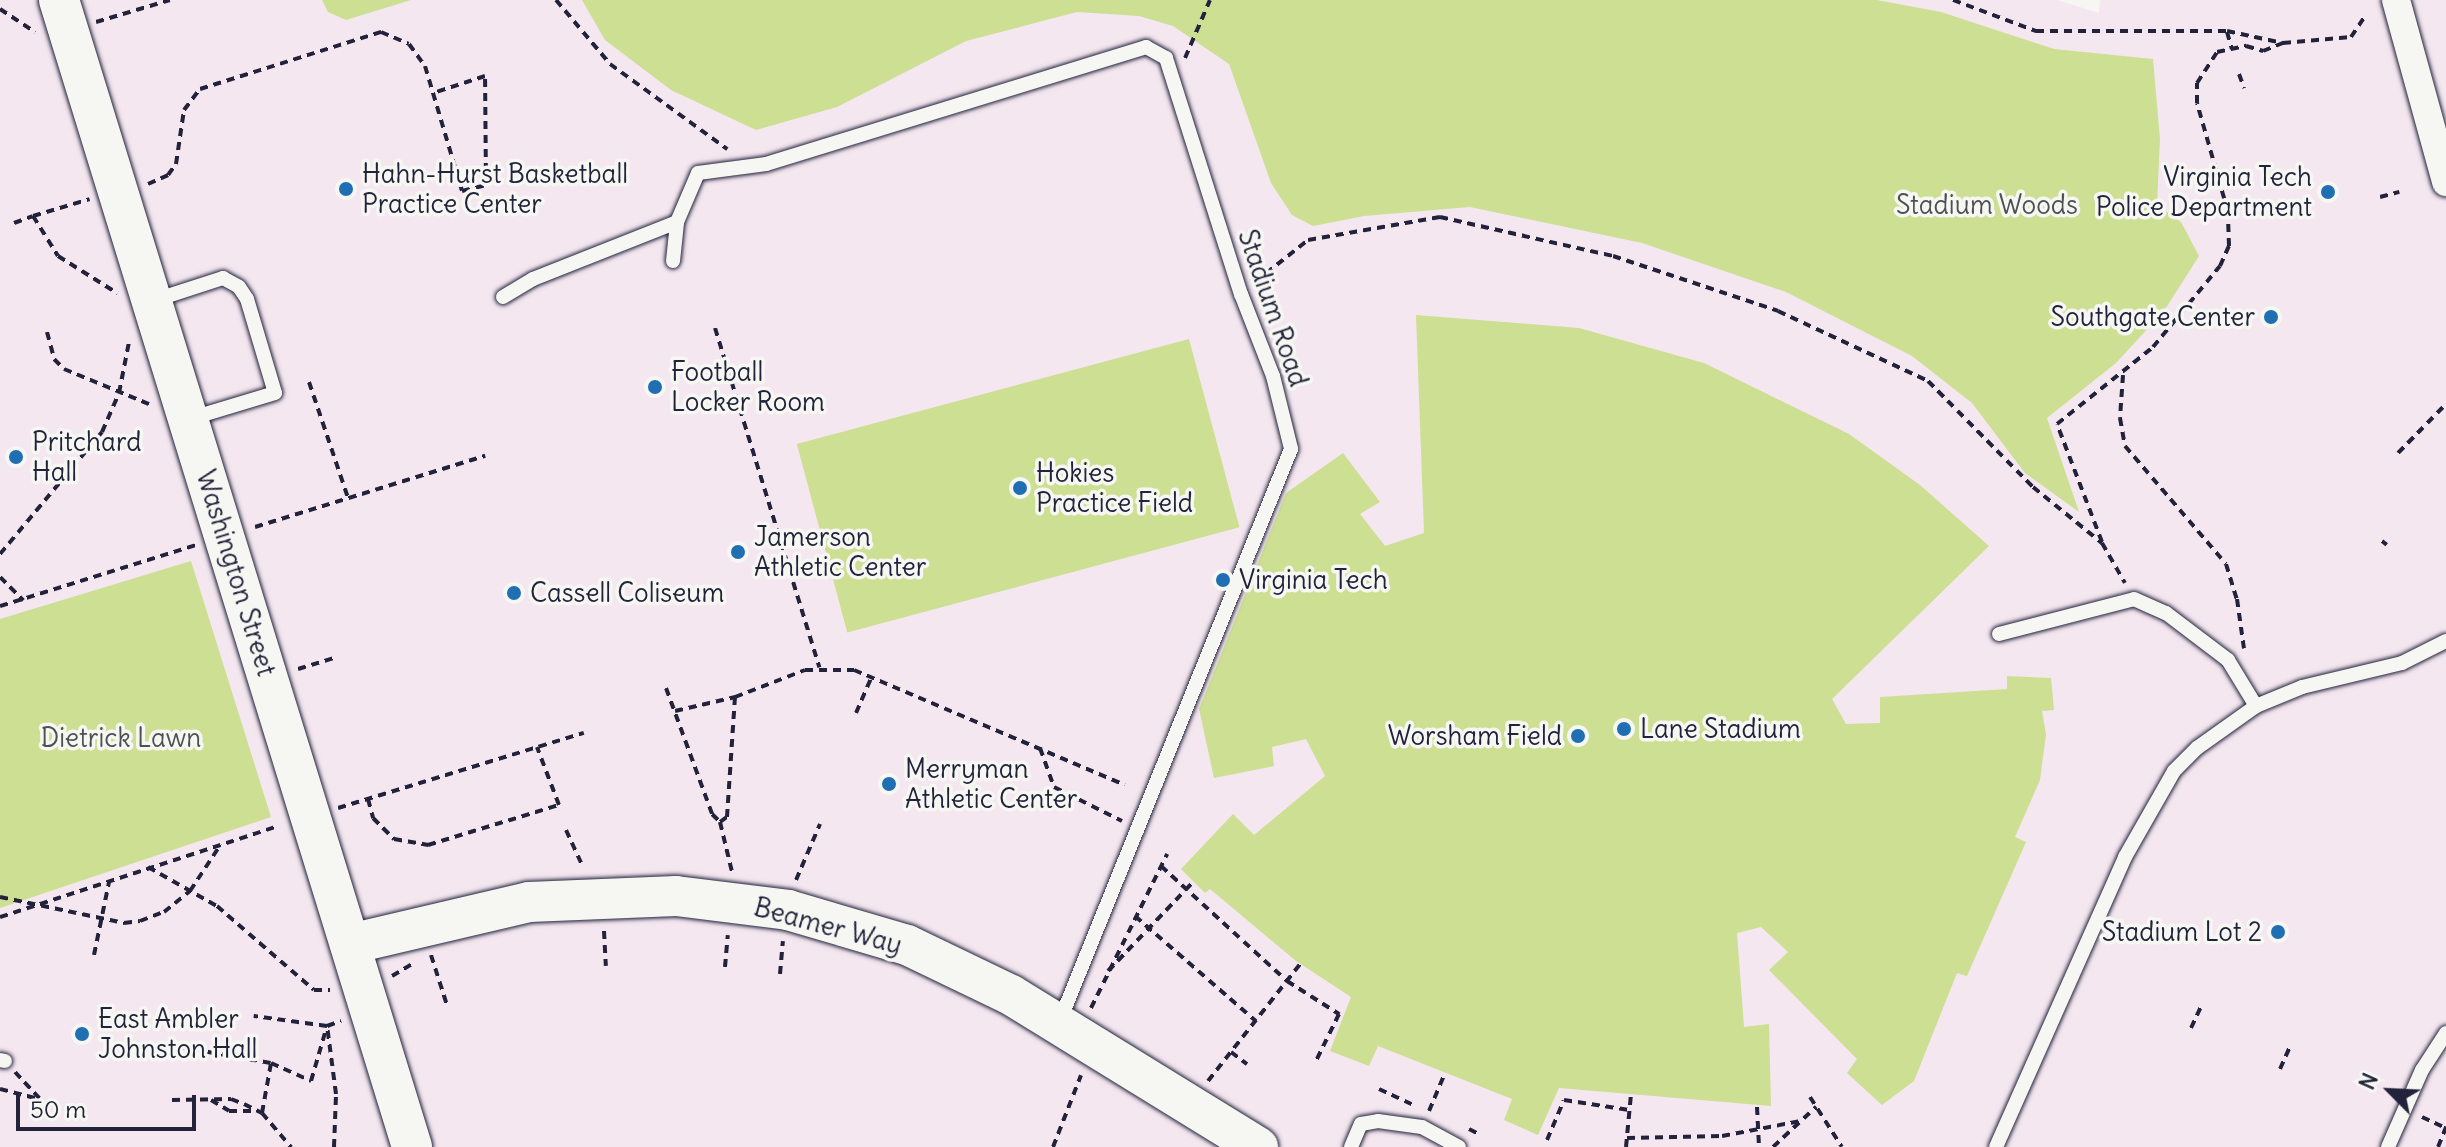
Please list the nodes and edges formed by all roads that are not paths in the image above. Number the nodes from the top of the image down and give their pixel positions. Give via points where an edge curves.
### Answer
1 (59, 0) edge
2 (2396, 0) edge
3 (2446, 182) edge
4 (677, 222) junction
5 (673, 261) dead end
6 (503, 297) dead end
7 (136, 308) junction
8 (172, 412) junction
9 (1999, 634) dead end
10 (2446, 641) edge
11 (2256, 706) junction
12 (350, 944) junction
13 (1074, 1018) junction
14 (2446, 1033) edge
15 (412, 1147) edge
16 (1258, 1147) edge
17 (1351, 1147) edge
18 (1459, 1147) edge
19 (1996, 1147) edge
20 (2388, 1147) edge

1 - 7 main road, Washington Street
2 - 3 street
4 - 5 lane
4 - 6 lane via 533,279
4 - 13 lane, Stadium Road via 698,173 766,164 1146,47 1166,58 1241,294 1273,376 1291,449 1138,828
7 - 8 main road, Washington Street
7 - 8 lane via 223,278 247,299 275,393
8 - 12 main road, Washington Street
9 - 11 lane via 2134,599 2185,626 2245,680
10 - 11 lane via 2402,663 2302,687
11 - 19 lane via 2197,748 2154,799
12 - 13 main road, Beamer Way via 529,902 639,896 731,901 803,914 907,945
12 - 15 main road, Washington Street
13 - 16 main road, Beamer Way
14 - 20 lane via 2422,1070
17 - 18 lane via 1361,1124 1378,1121 1410,1123

